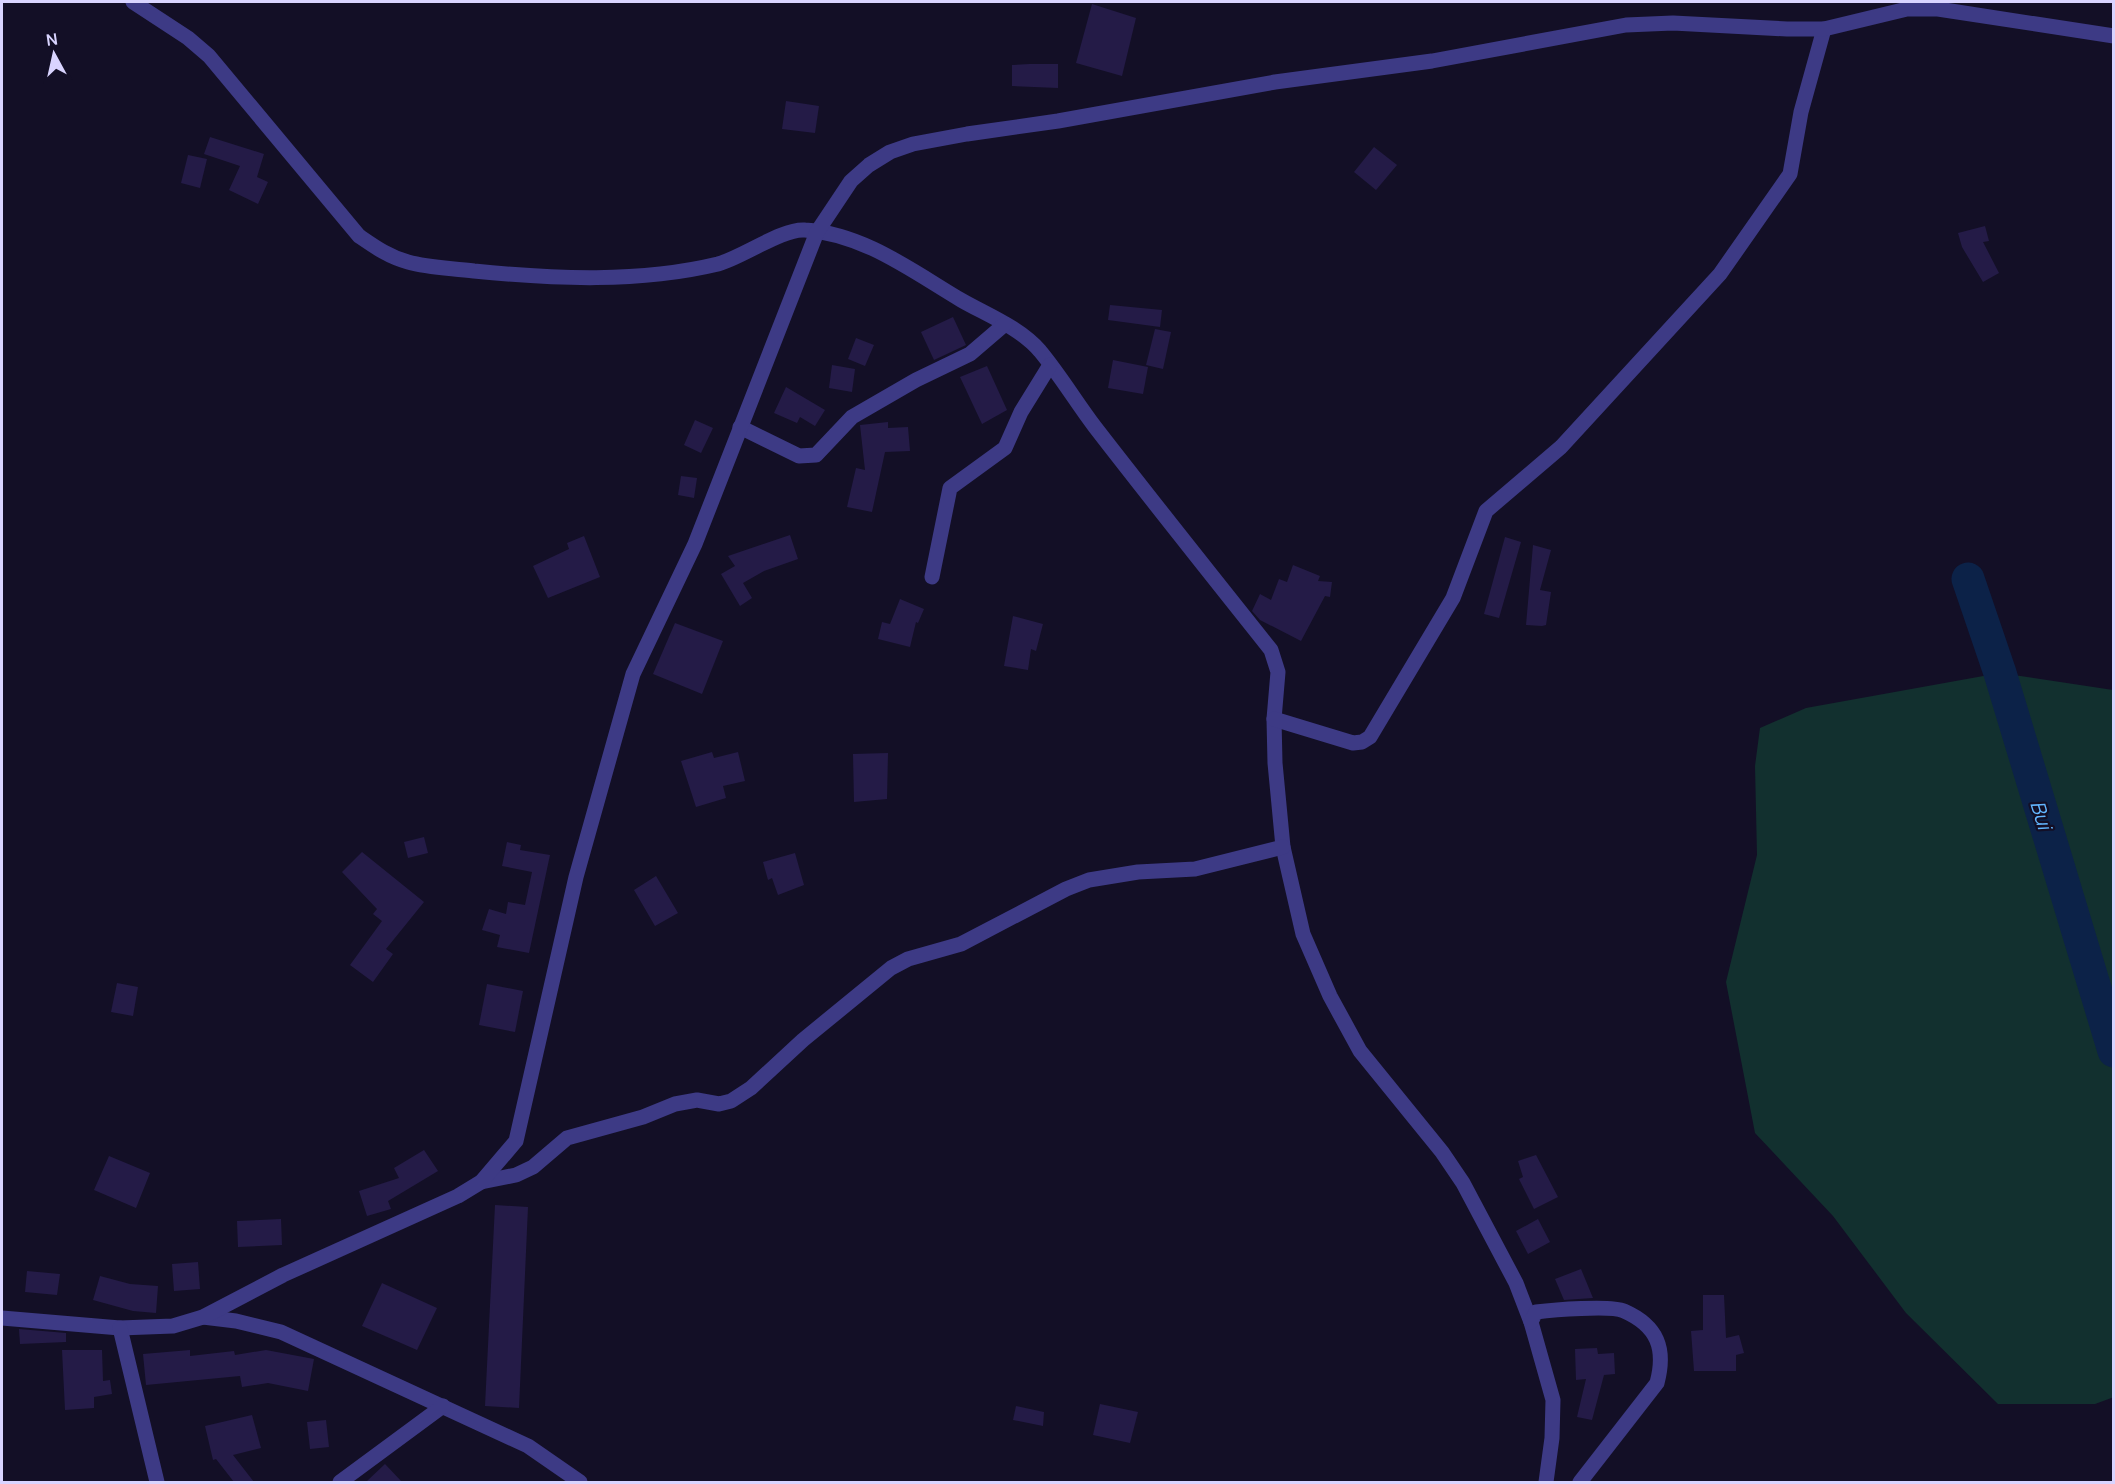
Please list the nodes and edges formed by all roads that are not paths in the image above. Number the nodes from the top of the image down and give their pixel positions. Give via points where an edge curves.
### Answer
1 (133, 2) edge
2 (1824, 29) junction
3 (2114, 36) edge
4 (817, 232) junction
5 (1005, 324) junction
6 (1050, 365) junction
7 (740, 427) junction
8 (932, 577) dead end
9 (1274, 720) junction
10 (1283, 847) junction
11 (516, 1142) junction
12 (516, 1175) junction
13 (481, 1182) junction
14 (203, 1317) junction
15 (2, 1318) edge
16 (1531, 1322) junction
17 (120, 1328) junction
18 (443, 1406) junction
19 (153, 1480) edge
20 (340, 1482) edge
21 (580, 1482) edge
22 (1546, 1482) edge
23 (1580, 1482) edge

1 - 4 street via 179,31 209,56 359,236 382,252 408,262 507,274 603,278 684,272 736,259 792,231
2 - 3 street via 1907,9 1938,9
2 - 4 street via 1673,22 1626,25 1432,61 1275,82 913,144 890,152 851,181
2 - 9 street via 1801,112 1790,174 1720,274 1561,447 1486,511 1453,598 1370,737 1353,742
4 - 5 street via 875,249
4 - 7 street
5 - 6 street via 1023,335
5 - 7 street via 970,354 858,413 816,455 799,456
6 - 8 street via 1021,412 1005,448 950,488
6 - 9 street via 1271,650 1278,672
7 - 11 street via 695,544 633,674 576,877
9 - 10 street
10 - 12 street via 1195,869 1138,872 1089,880 1066,889 961,944 891,968 731,1101 675,1104 567,1138 533,1167
10 - 16 street via 1303,934 1330,996 1360,1052 1442,1152 1463,1184 1516,1283
11 - 12 street
11 - 13 street
12 - 13 street
13 - 14 street
14 - 17 street via 173,1326
14 - 18 street via 281,1332
15 - 17 street
16 - 22 street via 1553,1400
16 - 23 street via 1536,1312 1557,1309 1623,1310 1652,1329 1661,1347 1657,1383
17 - 19 street
18 - 20 street
18 - 21 street via 528,1446

